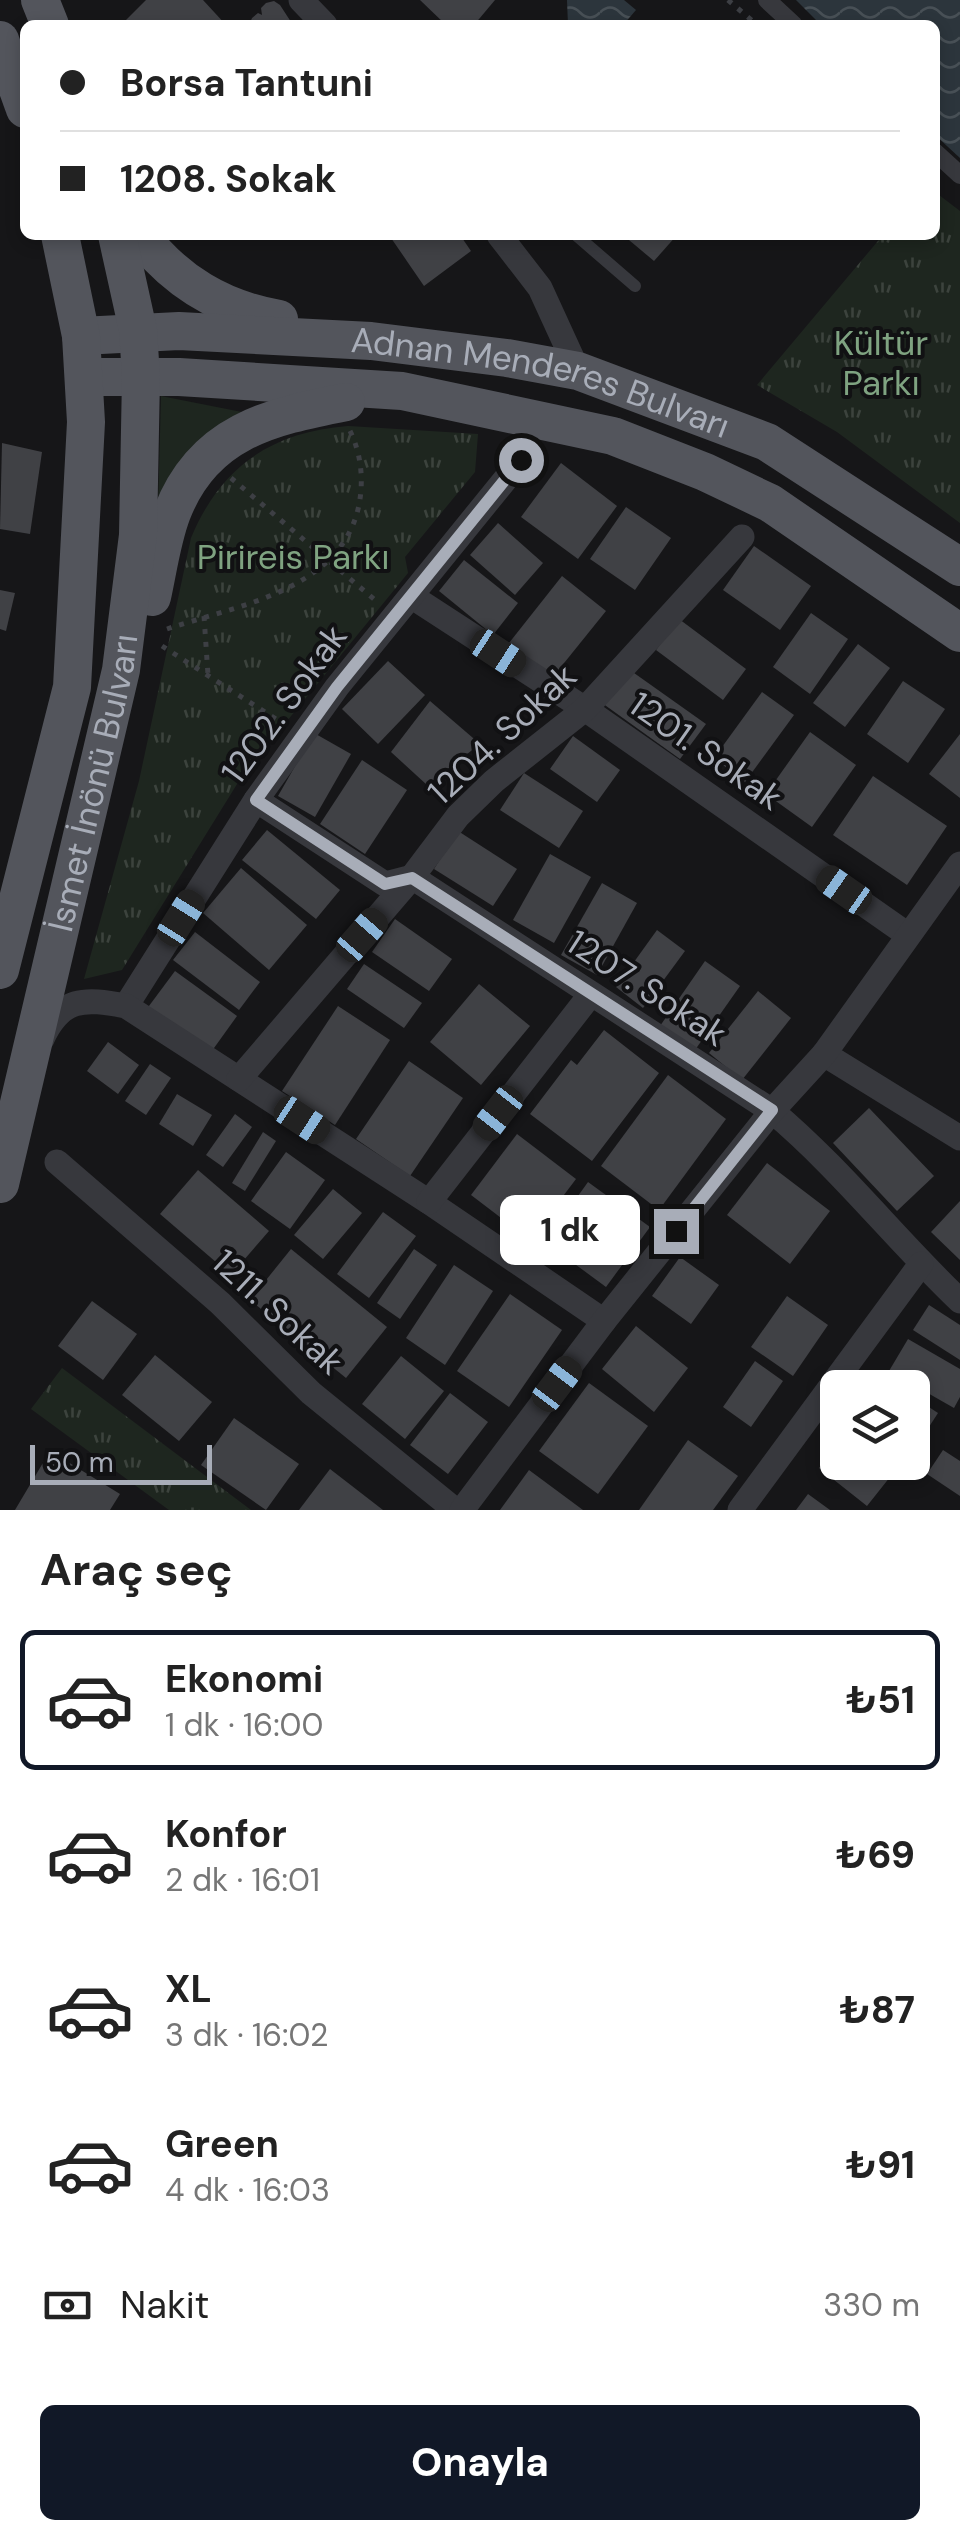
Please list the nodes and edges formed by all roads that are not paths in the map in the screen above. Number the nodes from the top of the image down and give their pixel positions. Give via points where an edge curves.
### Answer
1 (301, 0) edge
2 (766, 0) edge
3 (321, 20) edge
4 (788, 20) edge
5 (0, 40) edge
6 (20, 96) edge
7 (940, 157) edge
8 (960, 175) edge
9 (61, 240) edge
10 (118, 240) edge
11 (144, 240) edge
12 (502, 240) edge
13 (582, 240) edge
14 (635, 286) dead end
15 (138, 330) junction
16 (80, 336) junction
17 (371, 342) junction
18 (578, 371) junction
19 (141, 377) junction
20 (84, 378) junction
21 (402, 391) junction
22 (521, 460) dead end
23 (742, 536) dead end
24 (960, 567) edge
25 (402, 606) junction
26 (960, 633) edge
27 (121, 670) junction
28 (585, 709) junction
29 (256, 800) junction
30 (960, 864) edge
31 (412, 878) junction
32 (908, 935) junction
33 (0, 970) edge
34 (590, 994) junction
35 (126, 1006) junction
36 (824, 1054) junction
37 (29, 1066) junction
38 (238, 1079) junction
39 (772, 1110) junction
40 (960, 1138) edge
41 (57, 1162) dead end
42 (0, 1184) edge
43 (428, 1202) junction
44 (921, 1264) junction
45 (960, 1301) edge
46 (604, 1321) junction
47 (459, 1510) edge
48 (740, 1510) edge

1 - 3 street
2 - 4 street
5 - 6 main road
7 - 8 street
9 - 16 main road
10 - 15 main road
11 - 17 main road via 170,269 221,302
12 - 18 street via 540,288
13 - 14 lane
15 - 16 main road, Adnan Menderes Bulvarı
15 - 17 main road, Adnan Menderes Bulvarı
15 - 19 main road, İsmet İnönü Bulvarı
16 - 20 main road, İsmet İnönü Bulvarı
17 - 18 main road, Adnan Menderes Bulvarı
18 - 24 main road, Adnan Menderes Bulvarı via 766,442
19 - 20 main road, Adnan Menderes Bulvarı
19 - 21 main road, Adnan Menderes Bulvarı
19 - 27 main road, İsmet İnönü Bulvarı via 138,534
20 - 33 main road, İsmet İnönü Bulvarı via 72,687
21 - 26 main road, Adnan Menderes Bulvarı via 614,436 705,472 770,503
21 - 27 main road via 261,421 205,460 170,517 148,614
22 - 25 street, 1202. Sokak
23 - 28 street, 1204. Sokak
25 - 28 street, 1201. Sokak
25 - 29 street, 1202. Sokak
27 - 37 main road, İsmet İnönü Bulvarı
28 - 31 street, 1204. Sokak via 458,816
28 - 32 street, 1201. Sokak
29 - 31 street, 1207. Sokak via 385,884
29 - 35 street, 1202. Sokak
30 - 32 street
31 - 34 street, 1207. Sokak
31 - 38 street, 1204. Sokak
32 - 36 street
34 - 39 street, 1207. Sokak
34 - 43 street
35 - 37 street via 91,999 66,1006 50,1021
35 - 38 street
36 - 39 street
36 - 40 street
37 - 42 main road, İsmet İnönü Bulvarı
38 - 43 street
39 - 44 street, 1207. Sokak via 811,1143
39 - 46 street
41 - 47 street, 1211. Sokak via 220,1303 311,1393
43 - 46 street
44 - 45 street, 1207. Sokak
44 - 48 street
46 - 47 street

